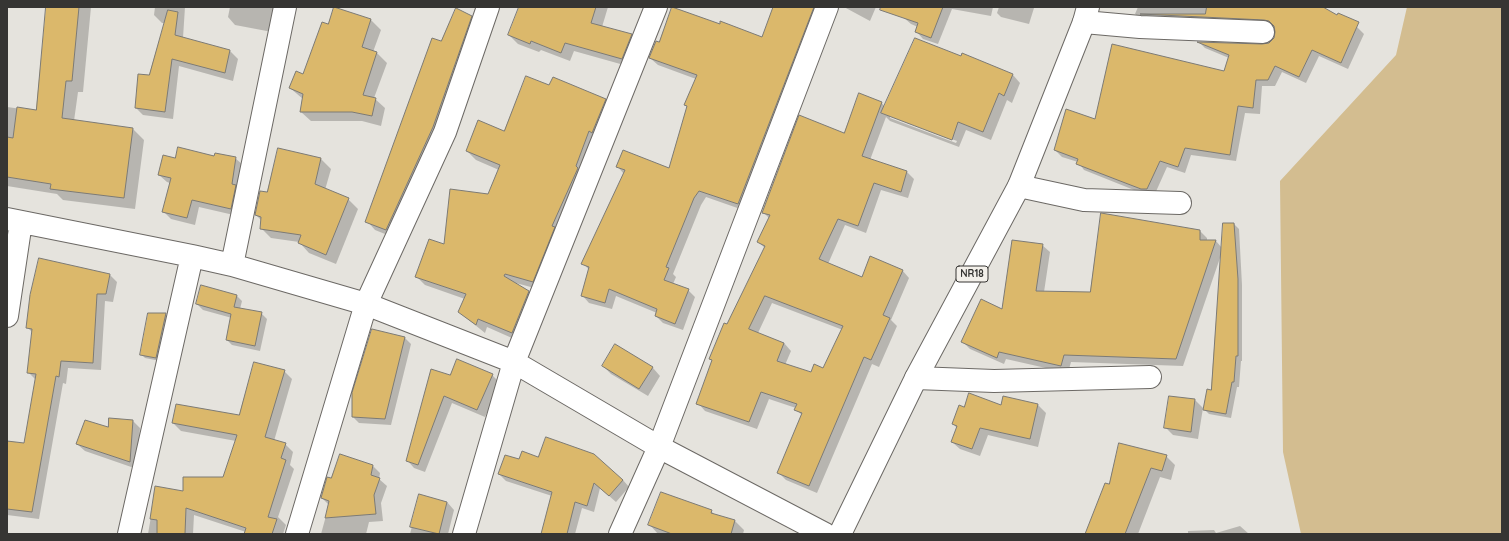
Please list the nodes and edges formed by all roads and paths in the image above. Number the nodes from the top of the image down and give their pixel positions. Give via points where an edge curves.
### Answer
1 (285, 7) edge
2 (488, 7) edge
3 (656, 7) edge
4 (827, 7) edge
5 (1086, 15) edge
6 (1263, 32) dead end
7 (1019, 186) junction
8 (1180, 203) dead end
9 (14, 220) edge
10 (192, 256) junction
11 (232, 265) junction
12 (366, 304) junction
13 (7, 316) edge
14 (514, 362) junction
15 (1150, 377) dead end
16 (916, 378) junction
17 (659, 447) junction
18 (129, 534) edge
19 (297, 534) edge
20 (464, 534) edge
21 (620, 534) edge
22 (825, 534) edge
23 (840, 534) edge

1 - 11 street
2 - 12 street via 445,132
3 - 14 street
4 - 17 street
5 - 6 street via 1140,27
5 - 7 street, NR18
7 - 8 street via 1084,200
7 - 16 street, NR18
9 - 10 street
9 - 13 street
10 - 11 street
10 - 18 street
11 - 12 street
12 - 14 street
12 - 19 street
14 - 17 street
14 - 20 street
15 - 16 street via 994,380
16 - 23 street, NR18
17 - 21 street
17 - 22 street

